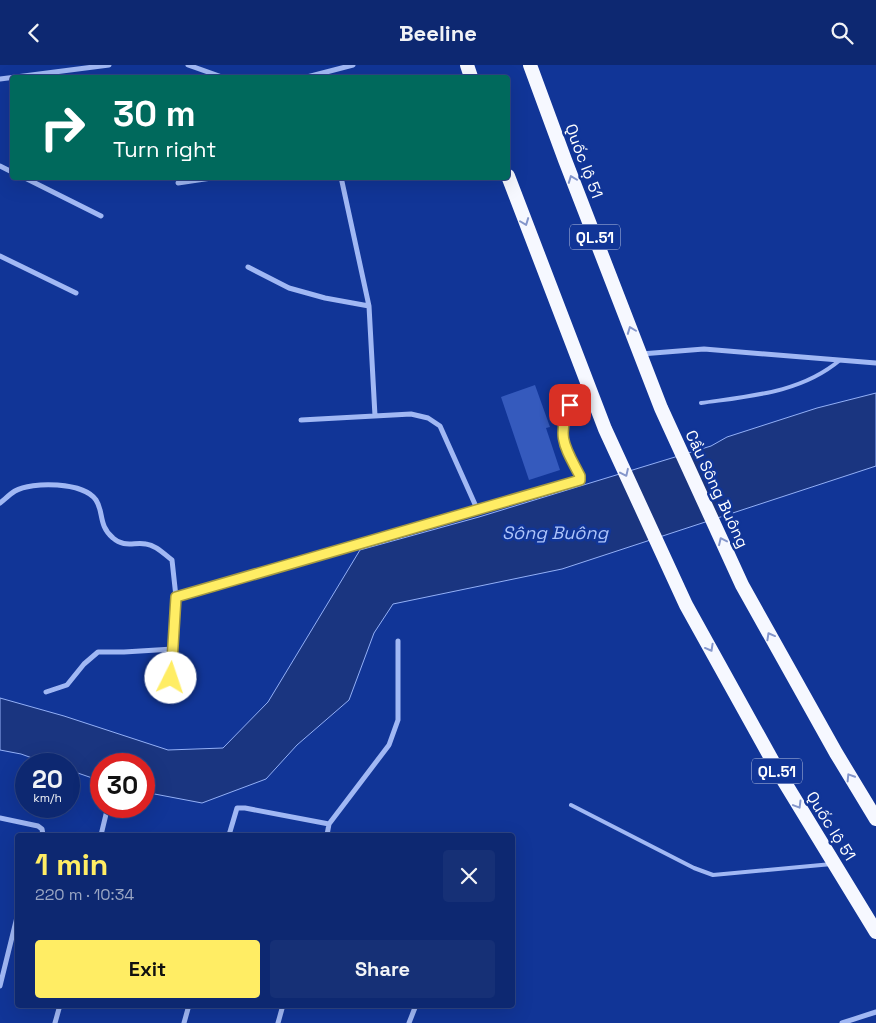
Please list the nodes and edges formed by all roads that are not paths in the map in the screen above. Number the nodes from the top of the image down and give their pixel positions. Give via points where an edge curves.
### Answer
1 (109, 65) edge
2 (188, 65) edge
3 (353, 65) edge
4 (530, 65) edge
5 (31, 75) edge
6 (216, 75) edge
7 (322, 75) edge
8 (29, 180) edge
9 (198, 180) edge
10 (342, 180) edge
11 (510, 180) edge
12 (178, 183) dead end
13 (101, 216) dead end
14 (0, 256) edge
15 (248, 267) dead end
16 (76, 293) dead end
17 (369, 306) junction
18 (640, 355) junction
19 (840, 359) junction
20 (876, 363) edge
21 (587, 382) junction
22 (701, 403) dead end
23 (661, 408) joint
24 (375, 416) junction
25 (302, 421) dead end
26 (0, 503) edge
27 (478, 511) junction
28 (176, 597) junction
29 (398, 641) dead end
30 (173, 649) junction
31 (46, 692) dead end
32 (170, 692) dead end
33 (571, 805) dead end
34 (0, 818) edge
35 (105, 818) edge
36 (876, 819) edge
37 (330, 824) junction
38 (43, 833) edge
39 (101, 833) edge
40 (230, 833) edge
41 (328, 833) edge
42 (834, 864) junction
43 (15, 925) edge
44 (876, 933) edge
45 (0, 986) edge
46 (59, 1008) edge
47 (188, 1008) edge
48 (282, 1008) edge
49 (415, 1008) edge
50 (876, 1012) edge
51 (55, 1023) edge
52 (184, 1023) edge
53 (278, 1023) edge
54 (410, 1023) edge
55 (842, 1023) edge

1 - 5 street
2 - 6 street
3 - 7 street
18 -> 4 highway, Quốc lộ 51 / QL.51
8 - 13 street
9 - 12 street
10 - 17 street
11 -> 21 highway, QL.51
14 - 16 street
15 - 17 street via 289,288
17 - 24 street
18 - 19 street via 704,349
18 - 23 highway, Quốc lộ 51 / QL.51
19 - 20 street
19 - 22 lane via 826,372 773,393
21 - 27 street via 570,405 562,436 580,480
21 -> 42 highway, Quốc lộ 51 / QL.51 via 605,429 686,605 782,779
36 -> 23 highway, Cầu Sông Buông / QL.51 via 742,585
24 - 25 street
24 - 27 street via 411,414 428,418 440,426
26 - 28 street via 16,490 36,485 80,489 90,494 97,501 102,525 113,539 158,548 172,560
27 - 28 street
28 - 30 street
29 - 37 street via 396,728 389,745
30 - 31 street via 98,652 67,685
30 - 32 street
33 - 42 lane via 713,875
34 - 38 street via 38,826
35 - 39 street
37 - 40 street via 237,808
37 - 41 street
42 - 44 highway, Quốc lộ 51 / QL.51
43 - 45 street
46 - 51 street
47 - 52 street
48 - 53 street
49 - 54 street
50 - 55 street

